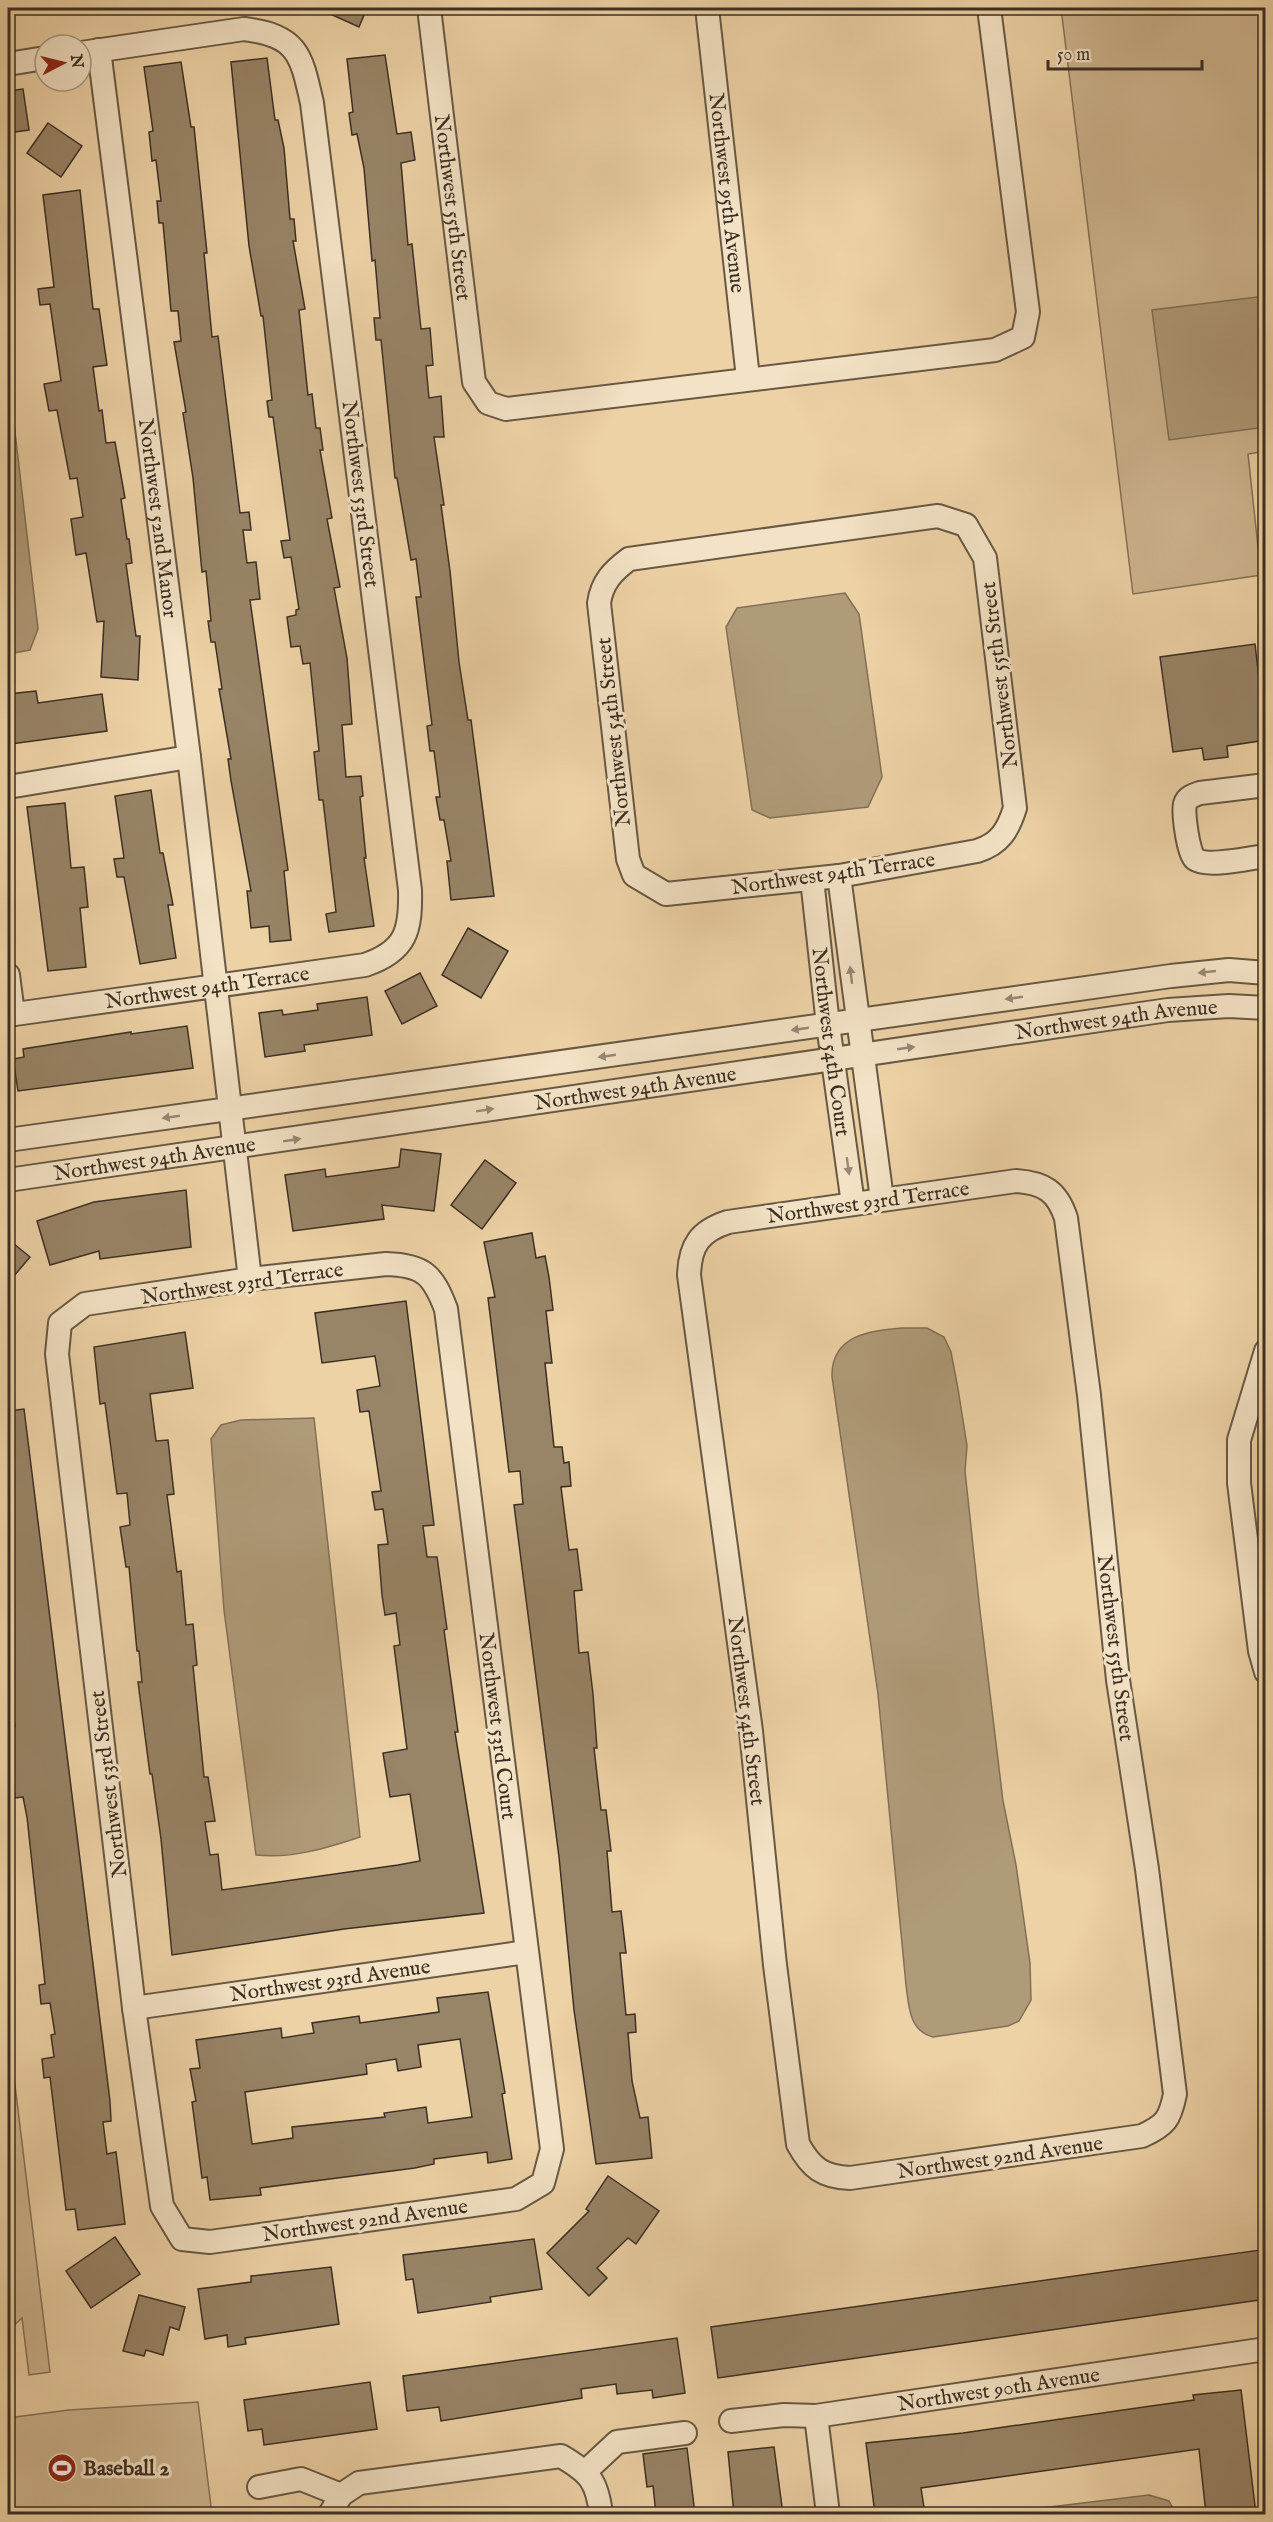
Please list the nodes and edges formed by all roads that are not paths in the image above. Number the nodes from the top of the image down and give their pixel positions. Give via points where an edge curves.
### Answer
1 (429, 8) edge
2 (707, 8) edge
3 (989, 8) edge
4 (93, 51) edge
5 (33, 60) edge
6 (8, 64) edge
7 (93, 72) edge
8 (748, 378) junction
9 (966, 525) joint
10 (189, 757) junction
11 (1266, 785) edge
12 (8, 787) edge
13 (1008, 828) joint
14 (1266, 855) edge
15 (839, 876) junction
16 (812, 879) junction
17 (650, 887) joint
18 (401, 944) joint
19 (1266, 973) edge
20 (8, 975) edge
21 (217, 986) junction
22 (1266, 1008) edge
23 (10, 1015) edge
24 (856, 1021) junction
25 (828, 1025) junction
26 (861, 1054) junction
27 (833, 1058) junction
28 (229, 1109) junction
29 (8, 1140) edge
30 (234, 1148) junction
31 (8, 1180) edge
32 (1048, 1188) joint
33 (882, 1199) junction
34 (853, 1204) junction
35 (694, 1243) joint
36 (427, 1274) joint
37 (250, 1279) junction
38 (60, 1323) joint
39 (1266, 1351) edge
40 (1266, 1672) edge
41 (526, 1952) junction
42 (134, 2008) junction
43 (1171, 2112) joint
44 (820, 2172) joint
45 (543, 2183) joint
46 (182, 2239) joint
47 (1266, 2349) edge
48 (816, 2416) junction
49 (731, 2421) dead end
50 (685, 2433) dead end
51 (586, 2471) junction
52 (259, 2487) dead end
53 (336, 2505) edge
54 (601, 2514) edge
55 (828, 2514) edge

1 - 8 street, Northwest 55th Street via 474,382 488,403 506,409
2 - 8 street, Northwest 95th Avenue
3 - 8 street via 1028,312 1023,337 995,350
4 - 18 street, Northwest 53rd Street via 244,28 269,32 292,45 305,71 409,878 410,918
5 - 6 street
7 - 10 street, Northwest 52nd Manor
9 - 13 street, Northwest 55th Street via 985,558 1015,808
9 - 17 street, Northwest 54th Street via 938,516 629,559 612,571 601,589 599,603 628,859 634,875
10 - 12 street
10 - 21 street, Northwest 52nd Manor
11 - 14 street via 1200,793 1185,804 1189,849 1195,858 1208,863
13 - 15 street, Northwest 94th Terrace via 992,846 977,851
15 - 16 street, Northwest 94th Terrace
24 -> 15 street, Northwest 54th Court
16 - 17 street, Northwest 94th Terrace via 666,894
16 - 25 street, Northwest 54th Court
18 - 21 street, Northwest 94th Terrace via 383,959 365,965
19 -> 24 street, Northwest 94th Avenue via 1229,970 1171,976
20 - 23 street
21 - 23 street, Northwest 94th Terrace
21 - 28 street, Northwest 52nd Manor
26 -> 22 street, Northwest 94th Avenue via 1168,1010
24 - 25 street, Northwest 94th Avenue
24 - 26 street, Northwest 54th Court
25 - 27 street, Northwest 54th Court
25 -> 28 street, Northwest 94th Avenue
26 - 27 street, Northwest 94th Avenue
26 - 33 street, Northwest 54th Court
30 -> 27 street, Northwest 94th Avenue
27 -> 34 street, Northwest 54th Court
28 -> 29 street, Northwest 94th Avenue
28 - 30 street, Northwest 52nd Manor
30 - 31 street, Northwest 94th Avenue
30 - 37 street, Northwest 52nd Manor
32 - 33 street, Northwest 93rd Terrace via 1016,1181
32 - 43 street, Northwest 55th Street via 1060,1201 1066,1218 1089,1395 1118,1680 1175,2094
33 - 34 street, Northwest 93rd Terrace
34 - 35 street, Northwest 93rd Terrace via 728,1222 703,1233
35 - 44 street, Northwest 54th Street via 689,1275 751,1731 798,2144 808,2163
36 - 37 street, Northwest 93rd Terrace via 409,1265 386,1264
36 - 41 street, Northwest 53rd Court via 446,1309
37 - 38 street, Northwest 93rd Terrace via 86,1304
38 - 42 street, Northwest 53rd Street via 57,1354
39 - 40 street via 1239,1440 1239,1483
41 - 42 street, Northwest 93rd Avenue
41 - 45 street, Northwest 53rd Court via 552,2149
42 - 46 street, Northwest 53rd Street via 162,2206
43 - 44 street, Northwest 92nd Avenue via 1162,2127 1142,2136 850,2178
45 - 46 street, Northwest 92nd Avenue via 516,2199 210,2242
47 - 48 street, Northwest 90th Avenue
48 - 49 street, Northwest 90th Avenue
48 - 55 street
50 - 51 street via 617,2442
51 - 53 street via 561,2456 359,2483
51 - 54 street via 598,2491
52 - 53 street via 301,2479

